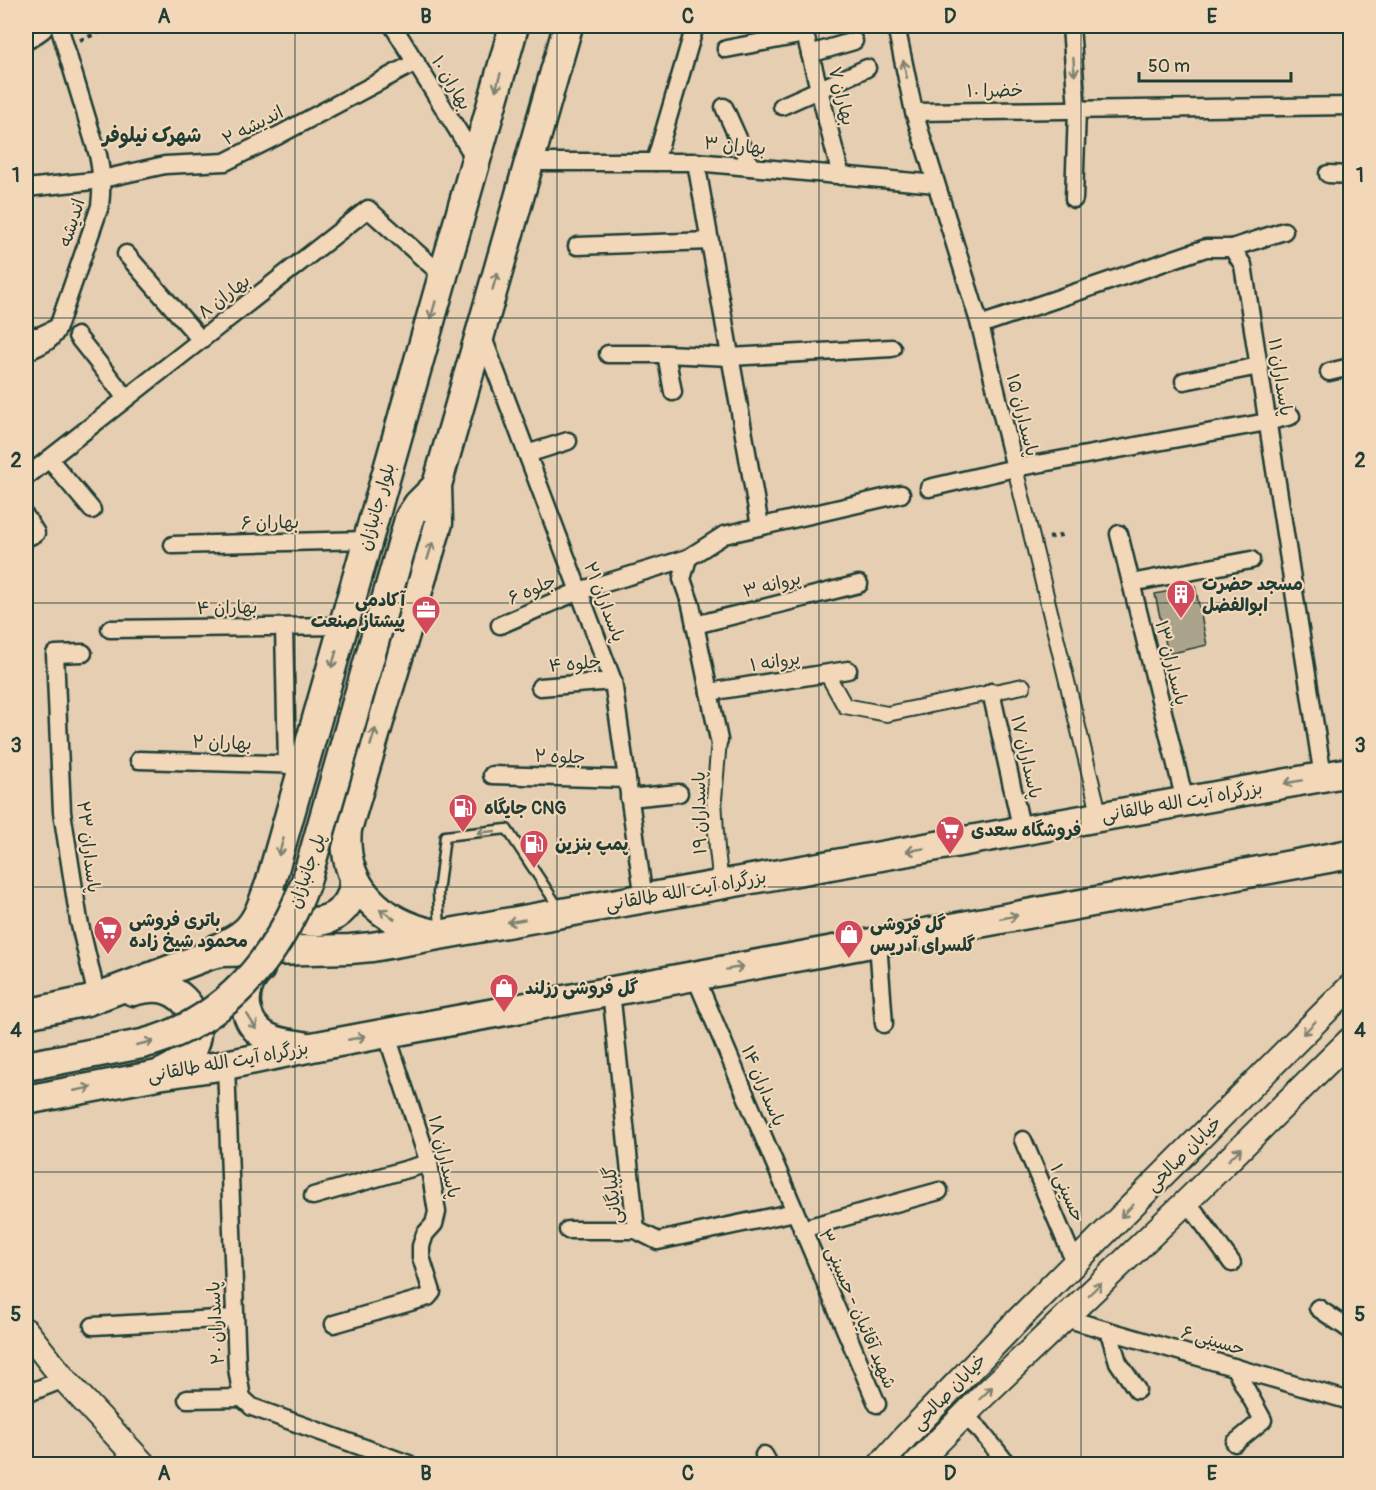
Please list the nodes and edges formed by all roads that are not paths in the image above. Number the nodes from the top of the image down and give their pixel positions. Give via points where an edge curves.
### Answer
1 (39, 26) edge
2 (59, 26) edge
3 (393, 26) edge
4 (514, 26) edge
5 (568, 26) edge
6 (695, 26) edge
7 (896, 26) edge
8 (1071, 26) edge
9 (804, 30) edge
10 (26, 35) edge
11 (854, 41) dead end
12 (726, 49) dead end
13 (810, 54) junction
14 (416, 62) junction
15 (867, 69) dead end
16 (819, 90) junction
17 (782, 106) dead end
18 (1350, 106) edge
19 (724, 107) dead end
20 (1077, 109) junction
21 (914, 112) junction
22 (476, 160) junction
23 (529, 162) junction
24 (655, 162) junction
25 (696, 162) junction
26 (751, 167) junction
27 (1328, 174) dead end
28 (1350, 175) edge
29 (841, 176) junction
30 (97, 180) junction
31 (936, 184) junction
32 (26, 188) edge
33 (1074, 199) dead end
34 (1284, 231) dead end
35 (710, 241) junction
36 (577, 246) dead end
37 (1232, 248) junction
38 (126, 254) dead end
39 (443, 276) junction
40 (980, 325) junction
41 (481, 332) junction
42 (77, 336) dead end
43 (201, 340) junction
44 (29, 345) edge
45 (892, 348) dead end
46 (608, 354) dead end
47 (666, 354) junction
48 (730, 357) junction
49 (1259, 366) junction
50 (1350, 367) edge
51 (1329, 372) dead end
52 (1184, 381) dead end
53 (673, 392) dead end
54 (126, 398) junction
55 (1291, 416) dead end
56 (1267, 422) junction
57 (568, 441) dead end
58 (527, 454) junction
59 (49, 459) junction
60 (1015, 468) junction
61 (26, 477) edge
62 (437, 485) junction
63 (929, 488) dead end
64 (901, 494) dead end
65 (92, 510) dead end
66 (410, 516) joint
67 (26, 517) edge
68 (760, 526) junction
69 (1119, 534) dead end
70 (31, 536) edge
71 (368, 540) junction
72 (173, 545) dead end
73 (688, 558) junction
74 (1251, 560) dead end
75 (859, 584) dead end
76 (1131, 584) junction
77 (579, 591) junction
78 (500, 625) dead end
79 (695, 625) junction
80 (343, 626) junction
81 (285, 627) junction
82 (111, 629) dead end
83 (83, 653) dead end
84 (848, 670) dead end
85 (826, 674) junction
86 (613, 681) junction
87 (1023, 686) dead end
88 (540, 687) dead end
89 (709, 692) junction
90 (991, 692) junction
91 (719, 740) joint
92 (139, 760) dead end
93 (296, 765) junction
94 (1337, 774) edge
95 (492, 775) dead end
96 (627, 779) junction
97 (679, 793) dead end
98 (629, 798) junction
99 (1185, 801) junction
100 (1100, 817) junction
101 (1022, 831) junction
102 (1350, 854) edge
103 (354, 880) junction
104 (270, 884) junction
105 (721, 885) junction
106 (644, 899) junction
107 (562, 913) junction
108 (440, 935) junction
109 (878, 942) junction
110 (360, 949) junction
111 (198, 959) junction
112 (695, 976) junction
113 (1350, 987) edge
114 (611, 991) junction
115 (86, 1001) junction
116 (26, 1014) edge
117 (884, 1024) dead end
118 (390, 1032) junction
119 (1350, 1040) edge
120 (312, 1047) junction
121 (226, 1065) junction
122 (26, 1066) edge
123 (158, 1075) junction
124 (26, 1100) edge
125 (1023, 1140) dead end
126 (429, 1163) junction
127 (939, 1191) dead end
128 (313, 1196) dead end
129 (1187, 1201) junction
130 (795, 1212) junction
131 (802, 1229) junction
132 (568, 1230) dead end
133 (636, 1230) junction
134 (1075, 1263) junction
135 (1232, 1263) dead end
136 (1318, 1308) dead end
137 (235, 1317) junction
138 (1065, 1318) junction
139 (1018, 1320) joint
140 (334, 1324) dead end
141 (93, 1326) dead end
142 (1350, 1329) edge
143 (26, 1331) edge
144 (1109, 1332) junction
145 (1038, 1344) joint
146 (1234, 1367) junction
147 (64, 1379) junction
148 (1137, 1390) dead end
149 (26, 1394) edge
150 (242, 1398) junction
151 (188, 1399) dead end
152 (1350, 1401) edge
153 (877, 1404) dead end
154 (964, 1415) junction
155 (1235, 1443) dead end
156 (143, 1464) edge
157 (409, 1464) edge
158 (881, 1464) edge
159 (916, 1464) edge
160 (1007, 1464) edge

1 - 10 main road
2 - 30 street, اندیشه via 98,155
3 - 14 street, بهاران ۱۰
4 -> 22 highway, بلوار جانبازان
5 - 23 highway, بلوار جانبازان
6 - 24 street
21 -> 7 street, پاسداران ۱۵
8 -> 20 street
9 - 12 street
9 - 13 street, بهاران ۷
11 - 13 street
13 - 16 street, بهاران ۷
14 - 22 street, بهاران ۱۰
14 - 30 street, اندیشه ۲ via 225,162 165,165
15 - 16 street
16 - 17 street
16 - 29 street, بهاران ۷
18 - 20 street, خضرا ۱۰
19 - 26 street
20 - 21 street, خضرا ۱۰
20 - 33 street
21 - 31 street, پاسداران ۱۵
22 - 39 highway, بلوار جانبازان
23 - 24 street, بهاران ۳
41 -> 23 highway, بلوار جانبازان
24 - 25 street, بهاران ۳
25 - 26 street, بهاران ۳
25 - 35 street
26 - 29 street, بهاران ۳
27 - 28 street
29 - 31 street, بهاران ۳
30 - 32 street, اندیشه ۲
30 - 44 street, اندیشه via 102,192 100,206 56,332 46,343
31 - 40 street, پاسداران ۱۵
34 - 37 street
35 - 36 street
35 - 48 street
37 - 40 street via 1206,248
37 - 49 street, پاسداران ١١ via 1243,265
38 - 43 street
39 - 43 street, بهاران ۸ via 368,209
39 -> 71 highway, بلوار جانبازان
40 - 60 street, پاسداران ۱۵
41 - 58 street, پاسداران ۲۱
41 - 62 highway, بلوار جانبازان
42 - 54 street
43 - 54 street, بهاران ۸
45 - 48 street
46 - 47 street
47 - 48 street
47 - 53 street
48 - 68 street
49 - 52 street
49 - 56 street, پاسداران ١١
50 - 51 street
54 - 59 street, بهاران ۸
55 - 56 street
56 - 60 street
56 - 94 street, پاسداران ١١
57 - 58 street
58 - 77 street, پاسداران ۲۱
59 - 61 street, بهاران ۸
59 - 65 street
60 - 63 street
60 - 100 street, پاسداران ۱۵
62 - 66 main road, بلوار جانبازان
103 -> 62 highway, بلوار جانبازان via 347,855 347,829 438,523
64 - 68 street, جلوه ۶
122 -> 66 highway, پل جانبازان, bridge via 142,1044 184,1030 232,996 270,954 306,881
67 - 70 street
68 - 73 street, جلوه ۶ via 724,535
69 - 76 street, پاسداران ۱۳
71 - 72 street, بهاران ۶
71 - 80 highway, بلوار جانبازان
73 - 77 street, جلوه ۶
73 - 79 street via 682,579
74 - 76 street
75 - 79 street, پروانه ۳
76 - 99 street, پاسداران ۱۳
77 - 78 street, جلوه ۶
77 - 86 street, پاسداران ۲۱
79 - 89 street
80 - 81 street, بهاران ۴
80 -> 93 highway, بلوار جانبازان
81 - 82 street, بهاران ۴
81 - 93 street
83 - 115 street, پاسداران ۲۳ via 55,654 62,812 79,921
84 - 85 street, پروانه ۱
85 - 89 street, پروانه ۱
85 - 90 street via 845,706 886,714
86 - 88 street, جلوه ۴
86 - 96 street, پاسداران ۲۱
87 - 90 street
89 - 91 street
90 - 101 street, پاسداران ۱۷
91 - 105 street, پاسداران ۱۹ via 714,799
92 - 93 street, بهاران ۲
93 -> 104 highway, بلوار جانبازان
94 -> 99 highway, بزرگراه آیت الله طالقانی
95 - 96 street, جلوه ۲
96 - 98 street, پاسداران ۲۱
97 - 98 street
98 - 106 street, پاسداران ۲۱
99 - 100 highway, بزرگراه آیت الله طالقانی
100 - 101 highway, بزرگراه آیت الله طالقانی
101 -> 105 highway, بزرگراه آیت الله طالقانی
109 -> 102 highway, بزرگراه آیت الله طالقانی
103 - 104 highway via 352,895 340,912 312,922 284,911
108 -> 103 highway, بلوار جانبازان via 411,927 381,911
104 - 111 highway, بلوار جانبازان via 248,930
105 - 106 highway, بزرگراه آیت الله طالقانی
106 - 107 highway, بزرگراه آیت الله طالقانی
107 -> 108 highway, بزرگراه آیت الله طالقانی
107 -> 108 lane via 507,829 445,836 438,893
108 - 110 highway, بزرگراه آیت الله طالقانی
112 -> 109 highway, بزرگراه آیت الله طالقانی
109 - 117 street
110 - 111 highway, بزرگراه آیت الله طالقانی via 222,952
110 -> 120 highway via 278,959 262,966 251,979 245,1004 255,1028 276,1041
111 - 115 highway, بزرگراه آیت الله طالقانی
112 - 114 highway, بزرگراه آیت الله طالقانی
112 - 130 street, پاسداران ۱۴
113 -> 134 main road, خیابان صالحی
114 - 118 highway, بزرگراه آیت الله طالقانی
114 - 133 street, گلپایگانی
115 - 116 highway, بزرگراه آیت الله طالقانی
115 - 123 highway via 154,987 183,999 194,1016 193,1047 180,1063
120 -> 118 highway, بزرگراه آیت الله طالقانی
118 - 126 street, پاسداران ۱۸ via 391,1048
129 -> 119 main road, خیابان صالحی
120 - 121 highway, بزرگراه آیت الله طالقانی
121 - 123 highway, بزرگراه آیت الله طالقانی
121 - 137 street, پاسداران ۲۰
124 -> 123 highway, بزرگراه آیت الله طالقانی
125 - 134 street, حسینی ۱
126 - 128 street
126 - 140 street, پاسداران ۱۸ via 437,1212 421,1246 432,1292 428,1297
127 - 131 street
129 - 135 street
138 -> 129 main road, خیابان صالحی
130 - 131 street, پاسداران ۱۴
130 - 133 street, گلپایگانی via 658,1242
131 - 153 street, شهید آقائیان - حسینی ۳
132 - 133 street
134 - 139 main road, خیابان صالحی
136 - 142 street
137 - 141 street
137 - 150 street, پاسداران ۲۰
138 - 144 street, حسینی ۶
138 - 145 main road, خیابان صالحی
139 - 158 main road, خيابان صالحی
143 - 147 main road
144 - 146 street, حسینی ۶
144 - 148 street via 1118,1362
154 -> 145 main road, خيابان صالحی
146 - 152 street, حسینی ۶
146 - 155 street via 1263,1420
147 - 149 street
147 - 156 main road
150 - 151 street
150 - 157 street via 252,1407
154 - 159 main road, خيابان صالحی
154 - 160 street

